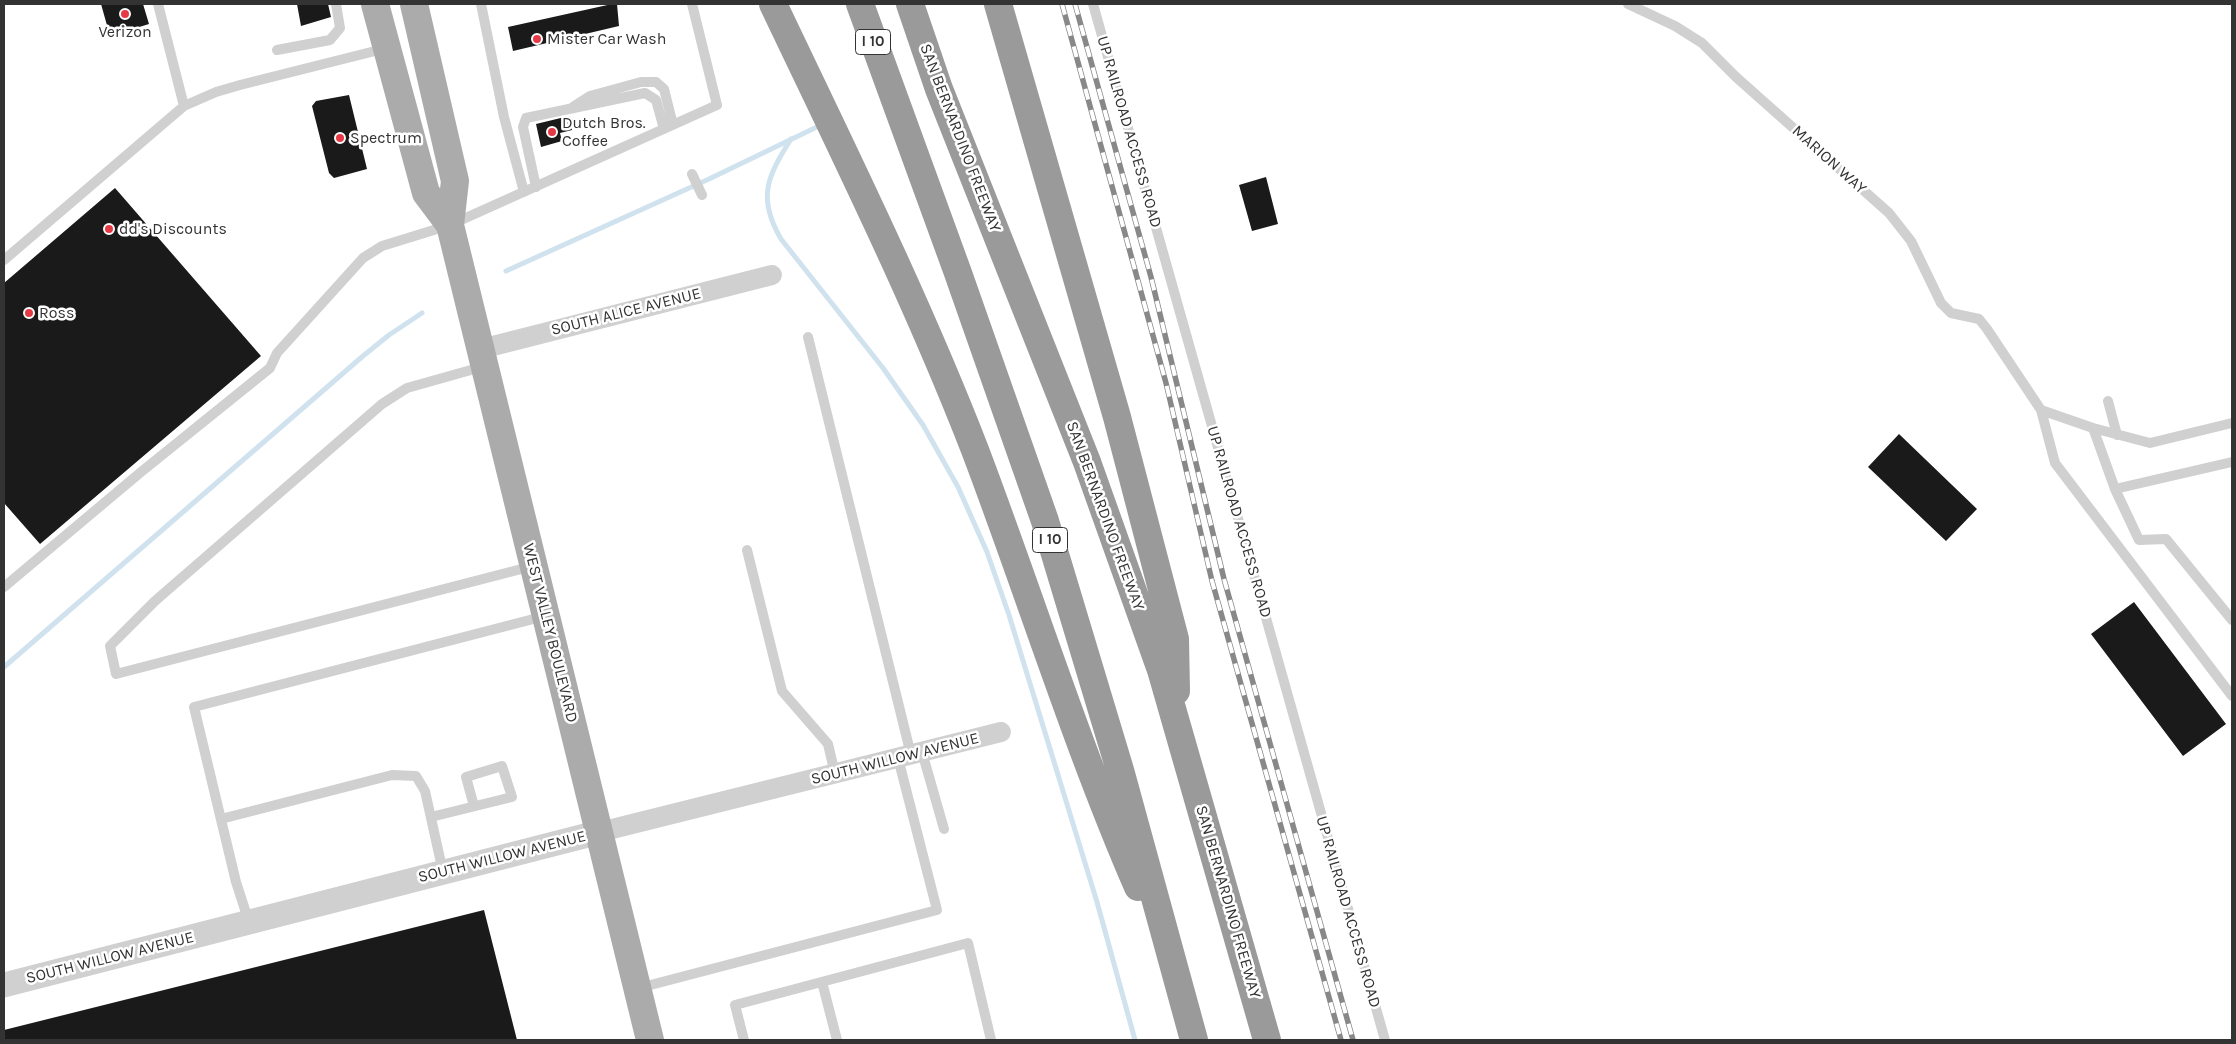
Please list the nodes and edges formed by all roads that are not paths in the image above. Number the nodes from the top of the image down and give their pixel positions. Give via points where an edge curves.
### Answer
1 (158, 4) edge
2 (336, 4) edge
3 (375, 4) edge
4 (414, 4) edge
5 (481, 4) edge
6 (692, 4) edge
7 (773, 4) edge
8 (860, 4) edge
9 (910, 4) edge
10 (998, 4) edge
11 (1093, 4) edge
12 (1628, 4) edge
13 (387, 48) junction
14 (277, 50) dead end
15 (184, 106) junction
16 (573, 107) junction
17 (668, 127) junction
18 (692, 174) dead end
19 (536, 187) junction
20 (524, 192) junction
21 (702, 195) dead end
22 (450, 225) junction
23 (4, 260) edge
24 (772, 275) dead end
25 (808, 337) dead end
26 (483, 357) junction
27 (2108, 401) dead end
28 (2041, 410) junction
29 (2232, 423) edge
30 (2093, 428) junction
31 (2117, 435) junction
32 (2232, 462) edge
33 (2115, 489) junction
34 (746, 550) dead end
35 (534, 566) junction
36 (4, 587) edge
37 (546, 616) junction
38 (2232, 620) edge
39 (2232, 696) edge
40 (1177, 720) junction
41 (1002, 732) dead end
42 (910, 755) junction
43 (835, 774) junction
44 (474, 806) junction
45 (431, 817) junction
46 (221, 819) junction
47 (944, 829) dead end
48 (600, 832) junction
49 (443, 872) junction
50 (249, 922) junction
51 (1178, 980) junction
52 (822, 982) junction
53 (4, 985) edge
54 (638, 988) junction
55 (650, 1040) edge
56 (744, 1040) edge
57 (836, 1040) edge
58 (992, 1040) edge
59 (1194, 1040) edge
60 (1267, 1040) edge
61 (1385, 1040) edge

1 - 15 lane
2 - 14 lane via 340,28 330,40
3 - 13 main road, WEST VALLEY BOULEVARD
4 - 22 main road, WEST VALLEY BOULEVARD via 455,181
5 - 20 lane via 504,117
6 - 17 lane via 717,105
7 - 51 highway via 912,300 974,450 1106,815
8 - 51 highway, I 10 via 1045,521 1120,770
9 - 40 highway, SAN BERNARDINO FREEWAY via 1087,462
10 - 40 highway via 1117,417 1175,638
11 - 61 lane, UP RAILROAD ACCESS ROAD
12 - 28 lane, MARION WAY via 1702,43 1889,212 1911,241 1941,303 1951,313 1978,319
13 - 15 lane via 232,87
13 - 22 main road, WEST VALLEY BOULEVARD via 426,193
15 - 23 lane
16 - 17 lane via 645,94 656,100
16 - 17 lane via 590,96 641,82 656,82 664,89
16 - 19 lane via 526,118 523,126
17 - 19 lane
18 - 21 lane
19 - 20 lane
20 - 22 lane
22 - 26 main road, WEST VALLEY BOULEVARD
22 - 36 lane via 382,246 363,258 277,353 270,368
24 - 26 street, SOUTH ALICE AVENUE
25 - 42 lane
26 - 35 main road, WEST VALLEY BOULEVARD
26 - 35 lane via 407,388 382,404 169,589 110,646 116,674
27 - 31 lane
28 - 30 lane
28 - 39 lane via 2055,463
29 - 31 lane via 2150,443
30 - 31 lane
30 - 33 lane
32 - 33 lane
33 - 38 lane via 2139,540 2166,539
34 - 43 lane via 782,691 828,744
35 - 37 main road, WEST VALLEY BOULEVARD
37 - 46 lane via 194,707
37 - 48 main road, WEST VALLEY BOULEVARD
40 - 60 highway, SAN BERNARDINO FREEWAY
41 - 42 street, SOUTH WILLOW AVENUE
42 - 43 street, SOUTH WILLOW AVENUE
42 - 47 lane
42 - 54 lane via 937,910
43 - 48 street, SOUTH WILLOW AVENUE
44 - 44 lane via 512,797 502,766 466,777
44 - 45 lane
45 - 46 lane via 425,791 416,776 392,775
45 - 49 lane
46 - 50 lane
48 - 49 street, SOUTH WILLOW AVENUE
48 - 54 main road, WEST VALLEY BOULEVARD
49 - 50 street, SOUTH WILLOW AVENUE
50 - 53 street, SOUTH WILLOW AVENUE
51 - 59 highway, I 10
52 - 56 lane via 735,1005
52 - 57 lane
52 - 58 lane via 968,943
54 - 55 main road, WEST VALLEY BOULEVARD

